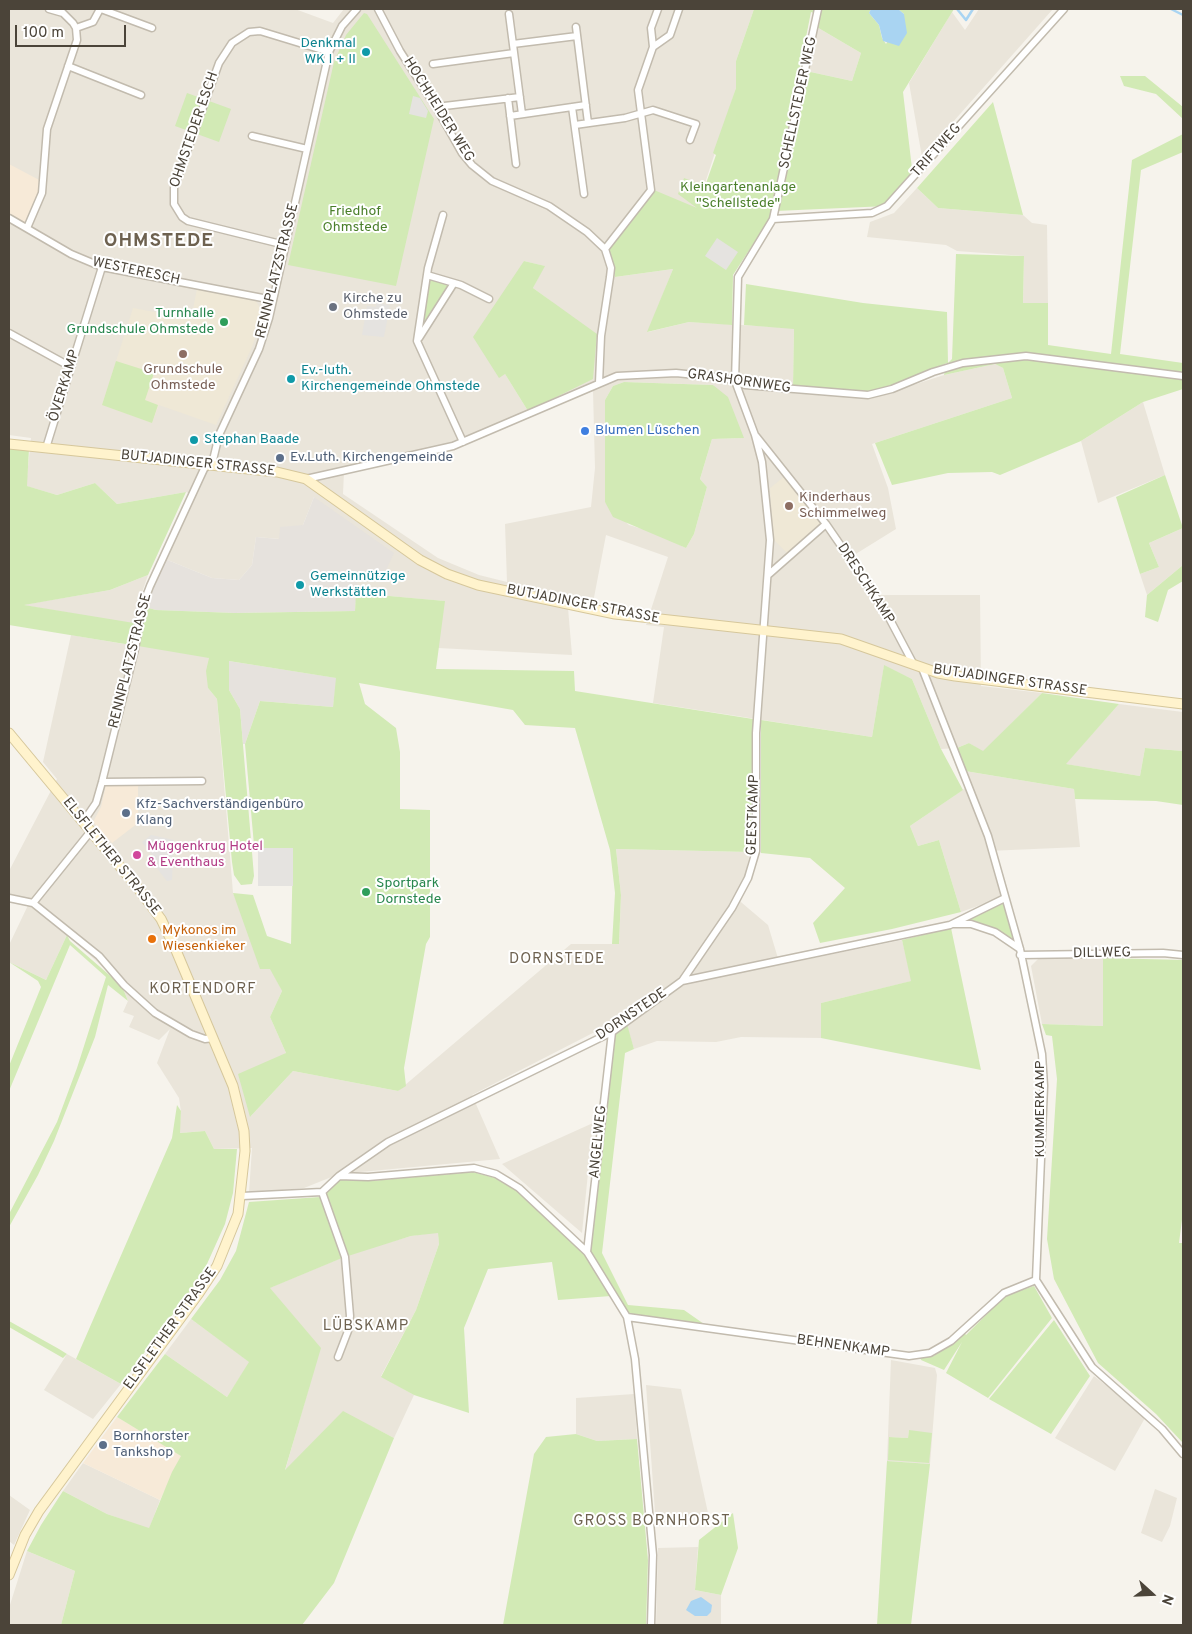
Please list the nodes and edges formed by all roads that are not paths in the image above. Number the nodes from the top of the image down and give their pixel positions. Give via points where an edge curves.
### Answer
1 (50, 9) edge
2 (100, 9) edge
3 (357, 9) edge
4 (378, 9) edge
5 (658, 9) edge
6 (679, 9) edge
7 (818, 9) edge
8 (1064, 9) edge
9 (509, 14) dead end
10 (76, 28) junction
11 (152, 28) dead end
12 (576, 28) dead end
13 (578, 36) junction
14 (513, 44) junction
15 (654, 47) junction
16 (330, 52) junction
17 (514, 53) junction
18 (433, 64) dead end
19 (68, 66) junction
20 (141, 95) dead end
21 (520, 97) junction
22 (508, 98) junction
23 (586, 105) junction
24 (436, 107) junction
25 (572, 107) junction
26 (641, 113) junction
27 (522, 114) junction
28 (510, 116) junction
29 (588, 123) junction
30 (575, 125) junction
31 (252, 136) dead end
32 (690, 140) dead end
33 (307, 149) junction
34 (516, 164) dead end
35 (584, 194) dead end
36 (444, 215) dead end
37 (9, 218) edge
38 (773, 219) junction
39 (27, 228) junction
40 (285, 245) junction
41 (605, 249) junction
42 (102, 267) junction
43 (427, 275) junction
44 (454, 283) junction
45 (489, 299) dead end
46 (273, 300) junction
47 (9, 333) edge
48 (417, 341) junction
49 (71, 367) junction
50 (1183, 376) edge
51 (735, 381) junction
52 (599, 382) junction
53 (755, 435) junction
54 (463, 442) junction
55 (9, 444) edge
56 (46, 448) junction
57 (208, 465) junction
58 (306, 479) junction
59 (826, 524) junction
60 (768, 575) junction
61 (765, 630) junction
62 (918, 666) junction
63 (1183, 704) edge
64 (9, 733) edge
65 (202, 781) dead end
66 (102, 782) junction
67 (83, 822) junction
68 (91, 831) junction
69 (9, 898) edge
70 (1005, 898) junction
71 (33, 903) junction
72 (950, 924) junction
73 (1020, 952) junction
74 (1183, 955) edge
75 (682, 981) junction
76 (612, 1032) junction
77 (214, 1038) junction
78 (339, 1176) junction
79 (322, 1192) junction
80 (242, 1196) junction
81 (587, 1252) junction
82 (1036, 1280) junction
83 (627, 1318) junction
84 (338, 1357) dead end
85 (1183, 1454) edge
86 (9, 1575) edge
87 (650, 1625) edge

1 - 10 street via 68,17
2 - 10 street via 93,22
2 - 11 street
3 - 16 street, RENNPLATZSTRASSE via 342,26
4 - 24 street, HOCHHEIDER WEG
5 - 15 street via 651,28
6 - 15 street via 670,35
7 - 38 street, SCHELLSTEDER WEG
8 - 38 street, TRIFTWEG via 887,206 872,213
9 - 14 street
10 - 19 street via 77,40
12 - 13 street
13 - 14 street
13 - 23 street
14 - 17 street
15 - 26 street via 638,90
16 - 33 street, RENNPLATZSTRASSE
16 - 40 street, OHMSTEDER ESCH via 260,31 249,32 232,43 217,68 174,188 174,204 188,221
17 - 18 street
17 - 21 street
19 - 20 street
19 - 39 street via 47,129 42,193
21 - 22 street
21 - 27 street
22 - 24 street
22 - 28 street
23 - 25 street
23 - 29 street
24 - 41 street, HOCHHEIDER WEG via 462,153 481,174 502,187 549,206 587,232
25 - 27 street
25 - 30 street
26 - 29 street
26 - 32 street via 653,110 696,124
26 - 41 street via 651,190
27 - 28 street
28 - 34 street
29 - 30 street
30 - 35 street
31 - 33 street
33 - 40 street, RENNPLATZSTRASSE
36 - 43 street
37 - 39 street, WESTERESCH
38 - 51 street, SCHELLSTEDER WEG via 738,277
39 - 42 street, WESTERESCH via 71,254
40 - 46 street, RENNPLATZSTRASSE
41 - 52 street via 611,268 601,336
42 - 46 street, WESTERESCH
42 - 49 street, ÖVERKAMP
43 - 44 street
43 - 48 street
44 - 45 street
44 - 48 street
46 - 57 street, RENNPLATZSTRASSE via 259,348 222,427 213,460
47 - 49 street
48 - 54 street
49 - 56 street, ÖVERKAMP
50 - 51 street, GRASHORNWEG via 1026,356 963,364 868,395 745,385
51 - 52 street, GRASHORNWEG via 676,373 616,376
51 - 53 street, SCHELLSTEDER WEG
52 - 54 street, GRASHORNWEG
53 - 59 street, DRESCHKAMP
53 - 60 street, SCHELLSTEDER WEG via 767,489
54 - 58 street, GRASHORNWEG via 424,454
55 - 56 street, BUTJADINGER STRASSE
56 - 57 street, BUTJADINGER STRASSE
57 - 58 street, BUTJADINGER STRASSE via 277,472
57 - 66 street, RENNPLATZSTRASSE via 150,586
58 - 61 street, BUTJADINGER STRASSE via 420,560 446,574 478,585 615,614
59 - 60 street
59 - 62 street, DRESCHKAMP
60 - 61 street, SCHELLSTEDER WEG
61 - 62 street, BUTJADINGER STRASSE via 841,639
61 - 75 street, GEESTKAMP via 756,733 756,851 748,878 732,908
62 - 63 street, BUTJADINGER STRASSE via 955,676
62 - 70 street, KUMMERKAMP via 988,836
64 - 67 street, ELSFLETHER STRASSE
65 - 66 street
66 - 67 street, RENNPLATZSTRASSE via 96,804
67 - 68 street, ELSFLETHER STRASSE
68 - 71 street
68 - 77 street, ELSFLETHER STRASSE via 161,919
69 - 71 street
70 - 72 street, DORNSTEDE
70 - 73 street, KUMMERKAMP
71 - 77 street via 99,956 155,1013 191,1034 205,1039
72 - 73 street, DORNSTEDE via 971,924 995,932
72 - 75 street, DORNSTEDE
73 - 74 street, DILLWEG
73 - 82 street, KUMMERKAMP via 1042,1054 1044,1086
75 - 76 street, DORNSTEDE
76 - 78 street, DORNSTEDE via 388,1142
76 - 81 street, ANGELWEG
77 - 80 street, ELSFLETHER STRASSE via 233,1086 244,1132
78 - 79 street, DORNSTEDE
78 - 81 street via 368,1177 474,1168 496,1174 519,1188
79 - 80 street
79 - 84 street via 345,1257 350,1316
80 - 86 street, ELSFLETHER STRASSE via 228,1242 210,1277 38,1512
81 - 83 street
82 - 83 street, BEHNENKAMP via 1004,1293 951,1341 930,1353 909,1356
82 - 85 street via 1092,1367 1162,1429
83 - 87 street via 641,1408 653,1555

